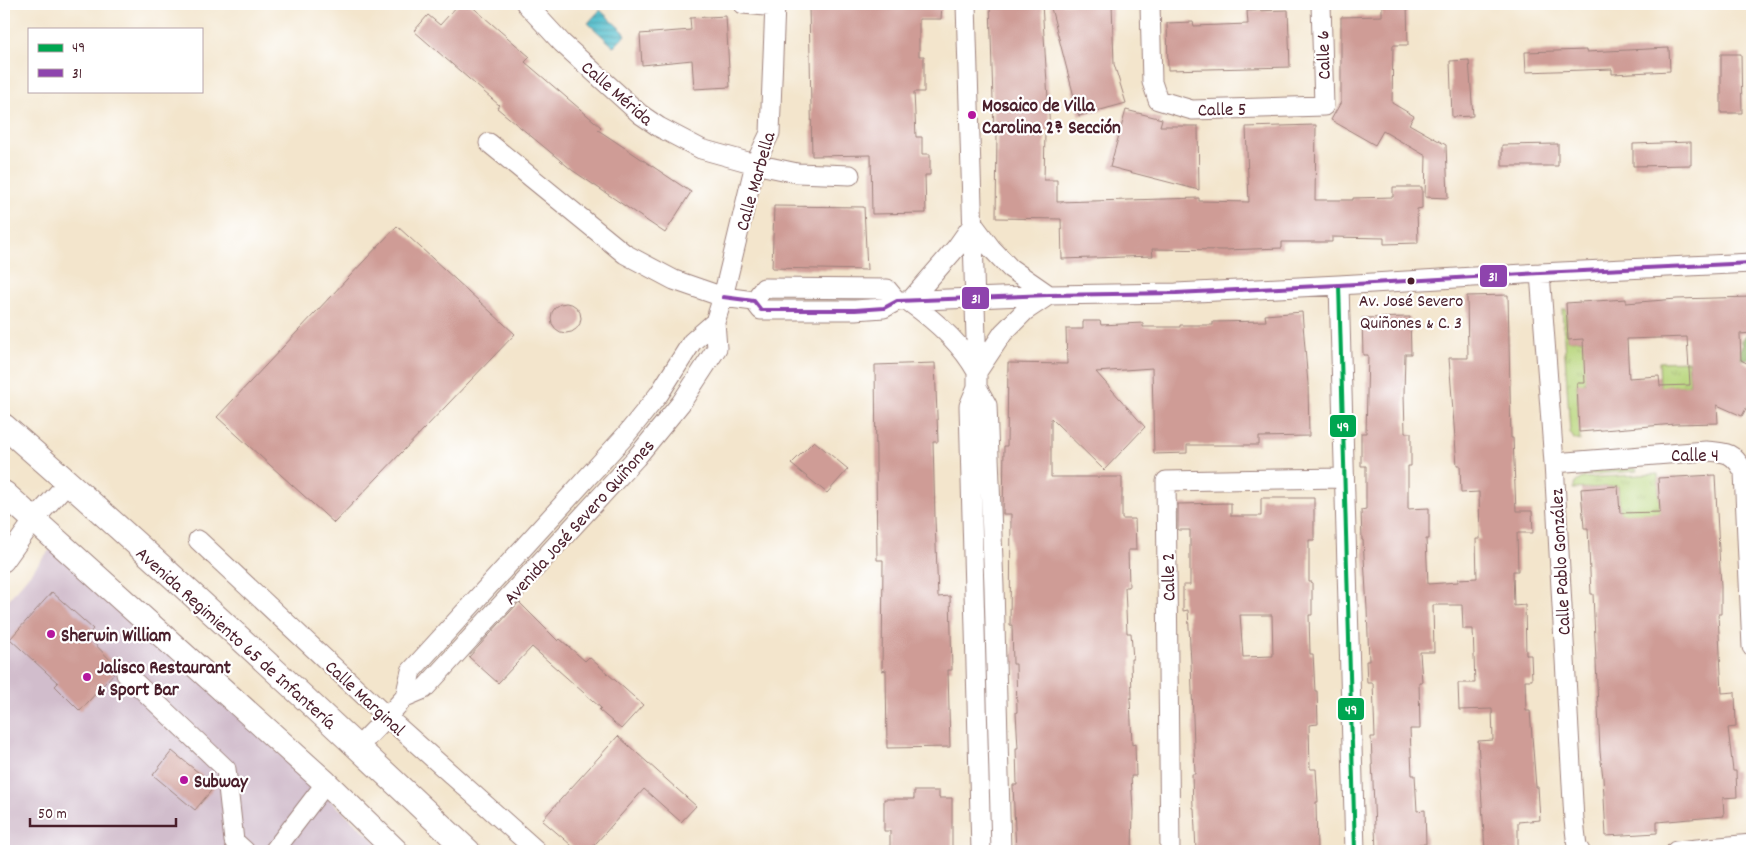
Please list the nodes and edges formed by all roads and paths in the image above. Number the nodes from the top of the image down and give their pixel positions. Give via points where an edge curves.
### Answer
1 (526, 4) edge
2 (743, 4) edge
3 (966, 4) edge
4 (1150, 4) edge
5 (1321, 4) edge
6 (775, 5) edge
7 (1324, 106) joint
8 (489, 143) dead end
9 (755, 164) junction
10 (850, 175) dead end
11 (973, 224) junction
12 (1752, 263) edge
13 (1540, 273) junction
14 (1339, 286) junction
15 (854, 290) junction
16 (1049, 295) junction
17 (723, 298) junction
18 (976, 299) junction
19 (754, 301) junction
20 (903, 301) junction
21 (855, 310) junction
22 (715, 322) junction
23 (977, 380) junction
24 (4, 426) edge
25 (1554, 462) junction
26 (595, 470) junction
27 (1344, 478) junction
28 (68, 482) junction
29 (612, 485) junction
30 (4, 493) edge
31 (34, 520) junction
32 (198, 540) dead end
33 (4, 562) edge
34 (500, 573) junction
35 (517, 588) junction
36 (449, 629) junction
37 (466, 643) junction
38 (1752, 647) edge
39 (126, 674) dead end
40 (405, 697) junction
41 (388, 717) junction
42 (358, 747) junction
43 (326, 783) junction
44 (1752, 844) edge
45 (245, 851) edge
46 (274, 851) edge
47 (396, 851) edge
48 (468, 851) edge
49 (537, 851) edge
50 (981, 851) edge
51 (1001, 851) edge
52 (1170, 851) edge
53 (1355, 851) edge
54 (1580, 851) edge
55 (1676, 851) edge

1 - 9 street, Calle Mérida via 562,43 640,114 701,149
2 - 6 street
3 - 11 street
4 - 7 street, Calle 5 via 1152,82 1158,100 1192,110
5 - 7 street, Calle 6
6 - 9 street, Calle Marbella via 770,132
8 - 17 street via 625,254 674,280
9 - 10 street, Calle Mérida via 796,173
9 - 17 street, Calle Marbella
11 - 16 street via 1010,268
11 - 18 street
11 - 20 street via 956,248
12 - 13 street
13 - 14 street
13 - 25 street, Calle Pablo González
14 - 16 street
14 - 27 street
15 - 19 street via 764,288
15 - 20 street via 887,289
15 - 21 street
16 - 18 street
16 - 23 street via 1025,310 1003,333
17 - 19 street
17 - 22 street, Avenida José Severo Quiñones
18 - 20 street
18 - 23 street
19 - 21 street via 761,310
20 - 21 street via 884,308
20 - 23 street via 935,320 968,356
22 - 26 street, Avenida José Severo Quiñones via 692,342 660,394
22 - 29 street, Avenida José Severo Quiñones via 717,348 681,403
23 - 50 street via 969,406
23 - 51 street via 987,405
24 - 28 main road, Avenida Regimiento 65 de Infantería
25 - 38 street, Calle 4 via 1706,451 1732,456 1744,472
25 - 54 street, Calle Pablo González via 1574,820
26 - 29 street
26 - 34 street, Avenida José Severo Quiñones
27 - 52 street, Calle 2 via 1166,481
27 - 53 street
28 - 31 street
28 - 42 main road, Avenida Regimiento 65 de Infantería
29 - 35 street, Avenida José Severo Quiñones
30 - 31 main road
31 - 33 street
31 - 43 main road
32 - 41 street, Calle Marginal
34 - 35 street
34 - 36 street, Avenida José Severo Quiñones
35 - 37 street, Avenida José Severo Quiñones
36 - 37 street
36 - 40 street, Avenida José Severo Quiñones via 411,671
37 - 40 street, Avenida José Severo Quiñones via 424,689
39 - 45 street via 226,769 234,841
40 - 41 street, Avenida José Severo Quiñones
41 - 42 street, Avenida José Severo Quiñones
41 - 49 street, Calle Marginal
42 - 48 main road, Avenida Regimiento 65 de Infantería
43 - 46 street
43 - 47 main road
44 - 55 street

